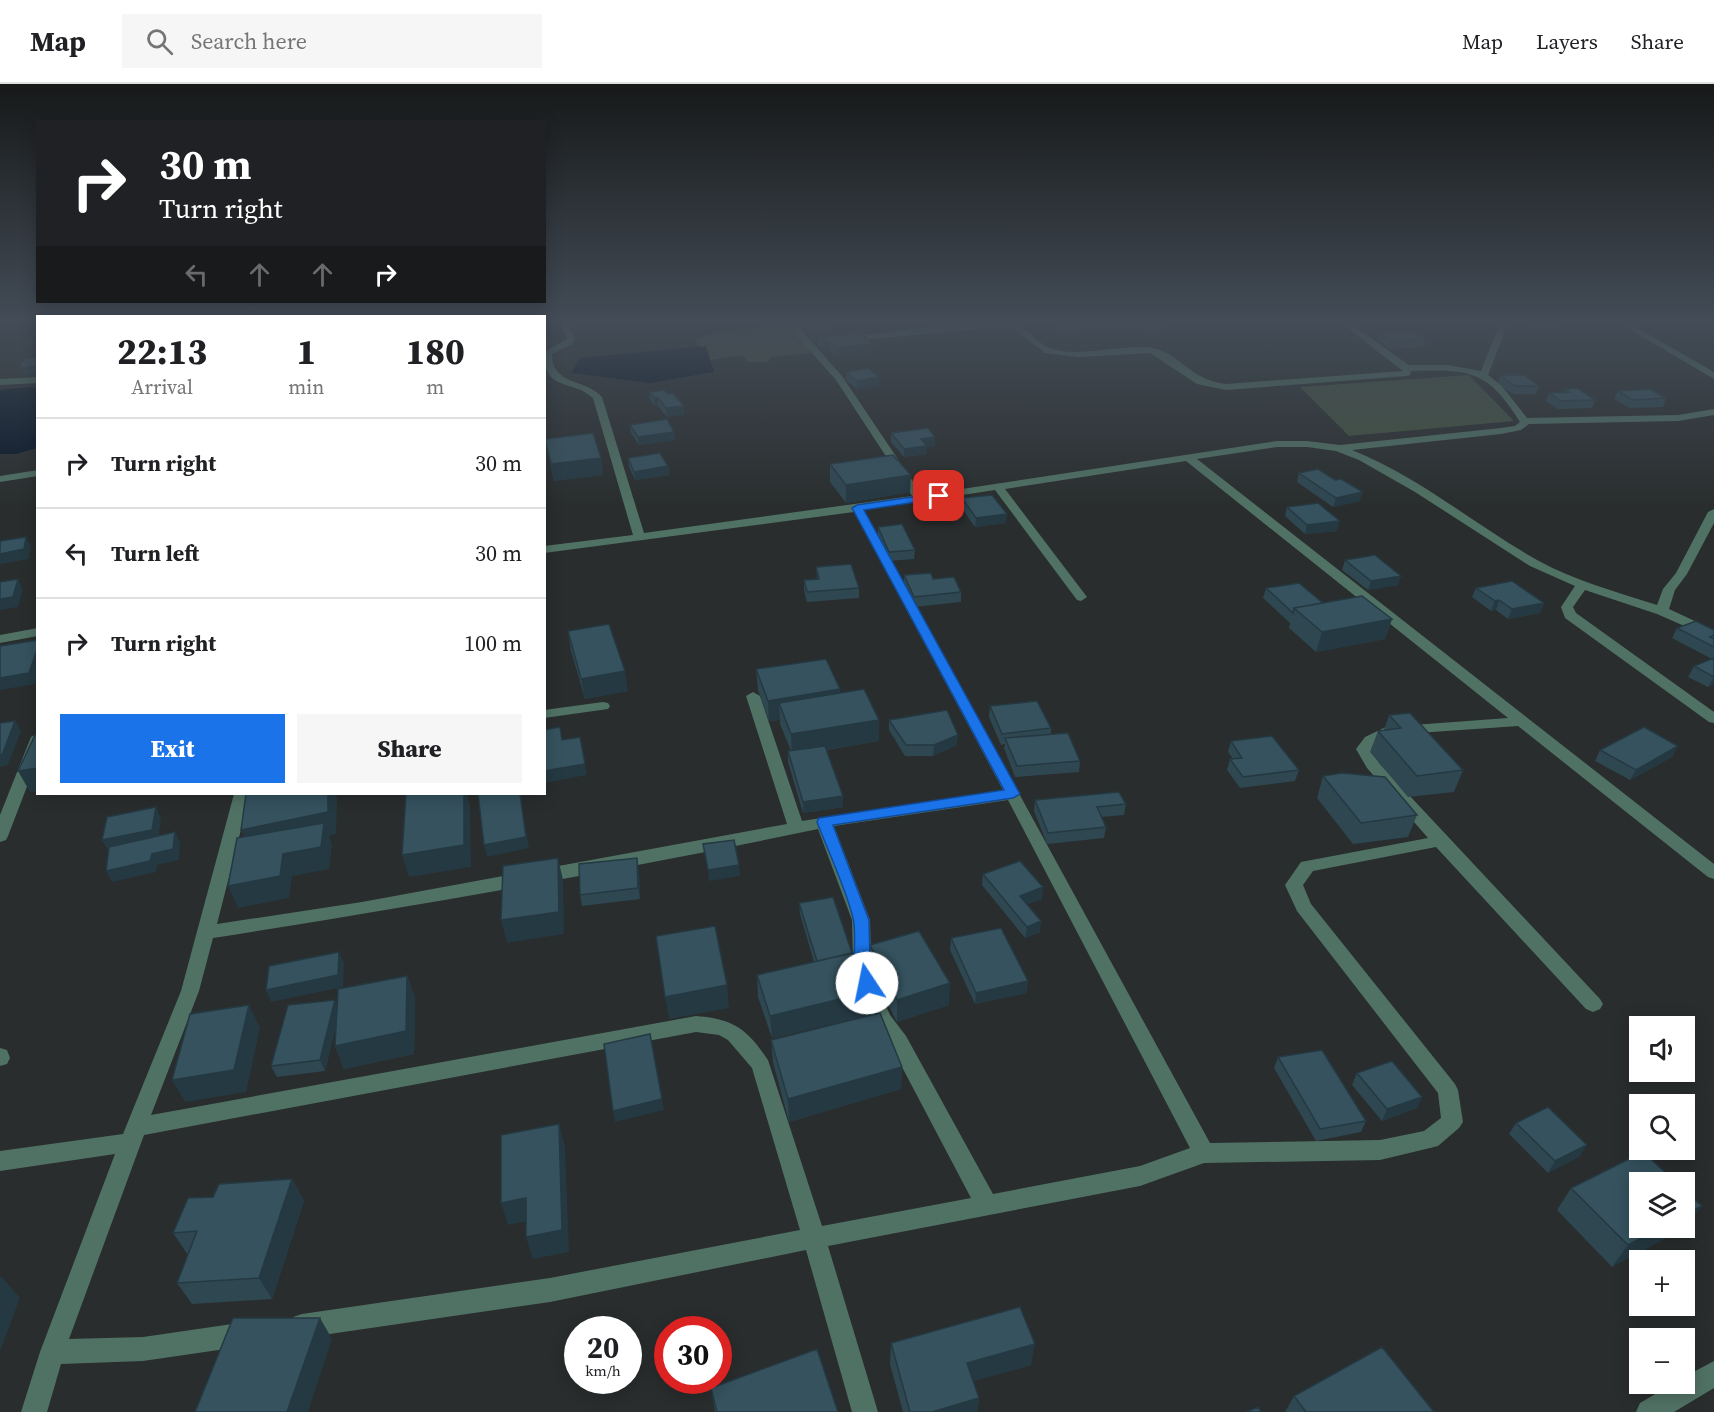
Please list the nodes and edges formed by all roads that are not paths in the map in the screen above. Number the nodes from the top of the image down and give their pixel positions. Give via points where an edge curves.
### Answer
1 (573, 385) edge
2 (844, 385) edge
3 (1209, 385) edge
4 (1254, 385) edge
5 (1496, 385) edge
6 (1714, 412) edge
7 (1524, 421) junction
8 (1338, 448) junction
9 (1189, 458) junction
10 (36, 473) edge
11 (0, 479) edge
12 (998, 487) junction
13 (919, 499) junction
14 (857, 508) junction
15 (1714, 512) edge
16 (640, 538) junction
17 (546, 550) edge
18 (1583, 585) junction
19 (1081, 597) dead end
20 (1662, 611) junction
21 (36, 632) edge
22 (1714, 635) edge
23 (0, 639) edge
24 (753, 696) dead end
25 (603, 706) dead end
26 (546, 714) edge
27 (1714, 719) edge
28 (1522, 721) junction
29 (36, 742) edge
30 (1013, 794) junction
31 (242, 795) edge
32 (824, 822) junction
33 (796, 828) junction
34 (0, 836) edge
35 (1440, 841) junction
36 (1714, 873) edge
37 (207, 932) junction
38 (1593, 1004) dead end
39 (133, 1135) junction
40 (1204, 1154) junction
41 (0, 1161) edge
42 (987, 1205) junction
43 (814, 1238) junction
44 (52, 1353) junction
45 (1714, 1374) edge
46 (34, 1412) edge
47 (865, 1412) edge
48 (1649, 1412) edge

1 - 16 street via 592,391 597,397
2 - 13 street
3 - 4 street
5 - 7 street
6 - 7 street via 1678,418
7 - 8 street via 1518,428 1501,431
8 - 9 street via 1277,444
8 - 18 street via 1419,490 1534,563
9 - 12 street
9 - 28 street
10 - 11 street
12 - 13 street
12 - 19 street
13 - 14 street
14 - 16 street
14 - 30 street
15 - 20 street via 1669,589
16 - 17 street
18 - 20 street
18 - 27 street via 1568,607 1570,615
20 - 22 street
21 - 23 street
24 - 33 street
25 - 26 street
28 - 35 street via 1386,731 1370,740 1364,749 1372,765
28 - 36 street
29 - 34 street
30 - 32 street
30 - 40 street
31 - 37 street
32 - 33 street
32 - 42 street via 861,920 861,960 882,1019 899,1042
33 - 37 street via 362,908
35 - 38 street
35 - 40 street via 1307,866 1294,885 1302,908 1448,1090 1452,1122 1430,1139 1380,1150
37 - 39 street via 190,991
39 - 41 street
39 - 43 street via 650,1031 717,1025 733,1030 761,1066
39 - 44 street
40 - 42 street via 1140,1176
42 - 43 street
43 - 44 street via 550,1290 143,1348
43 - 47 street
44 - 46 street
45 - 48 street

